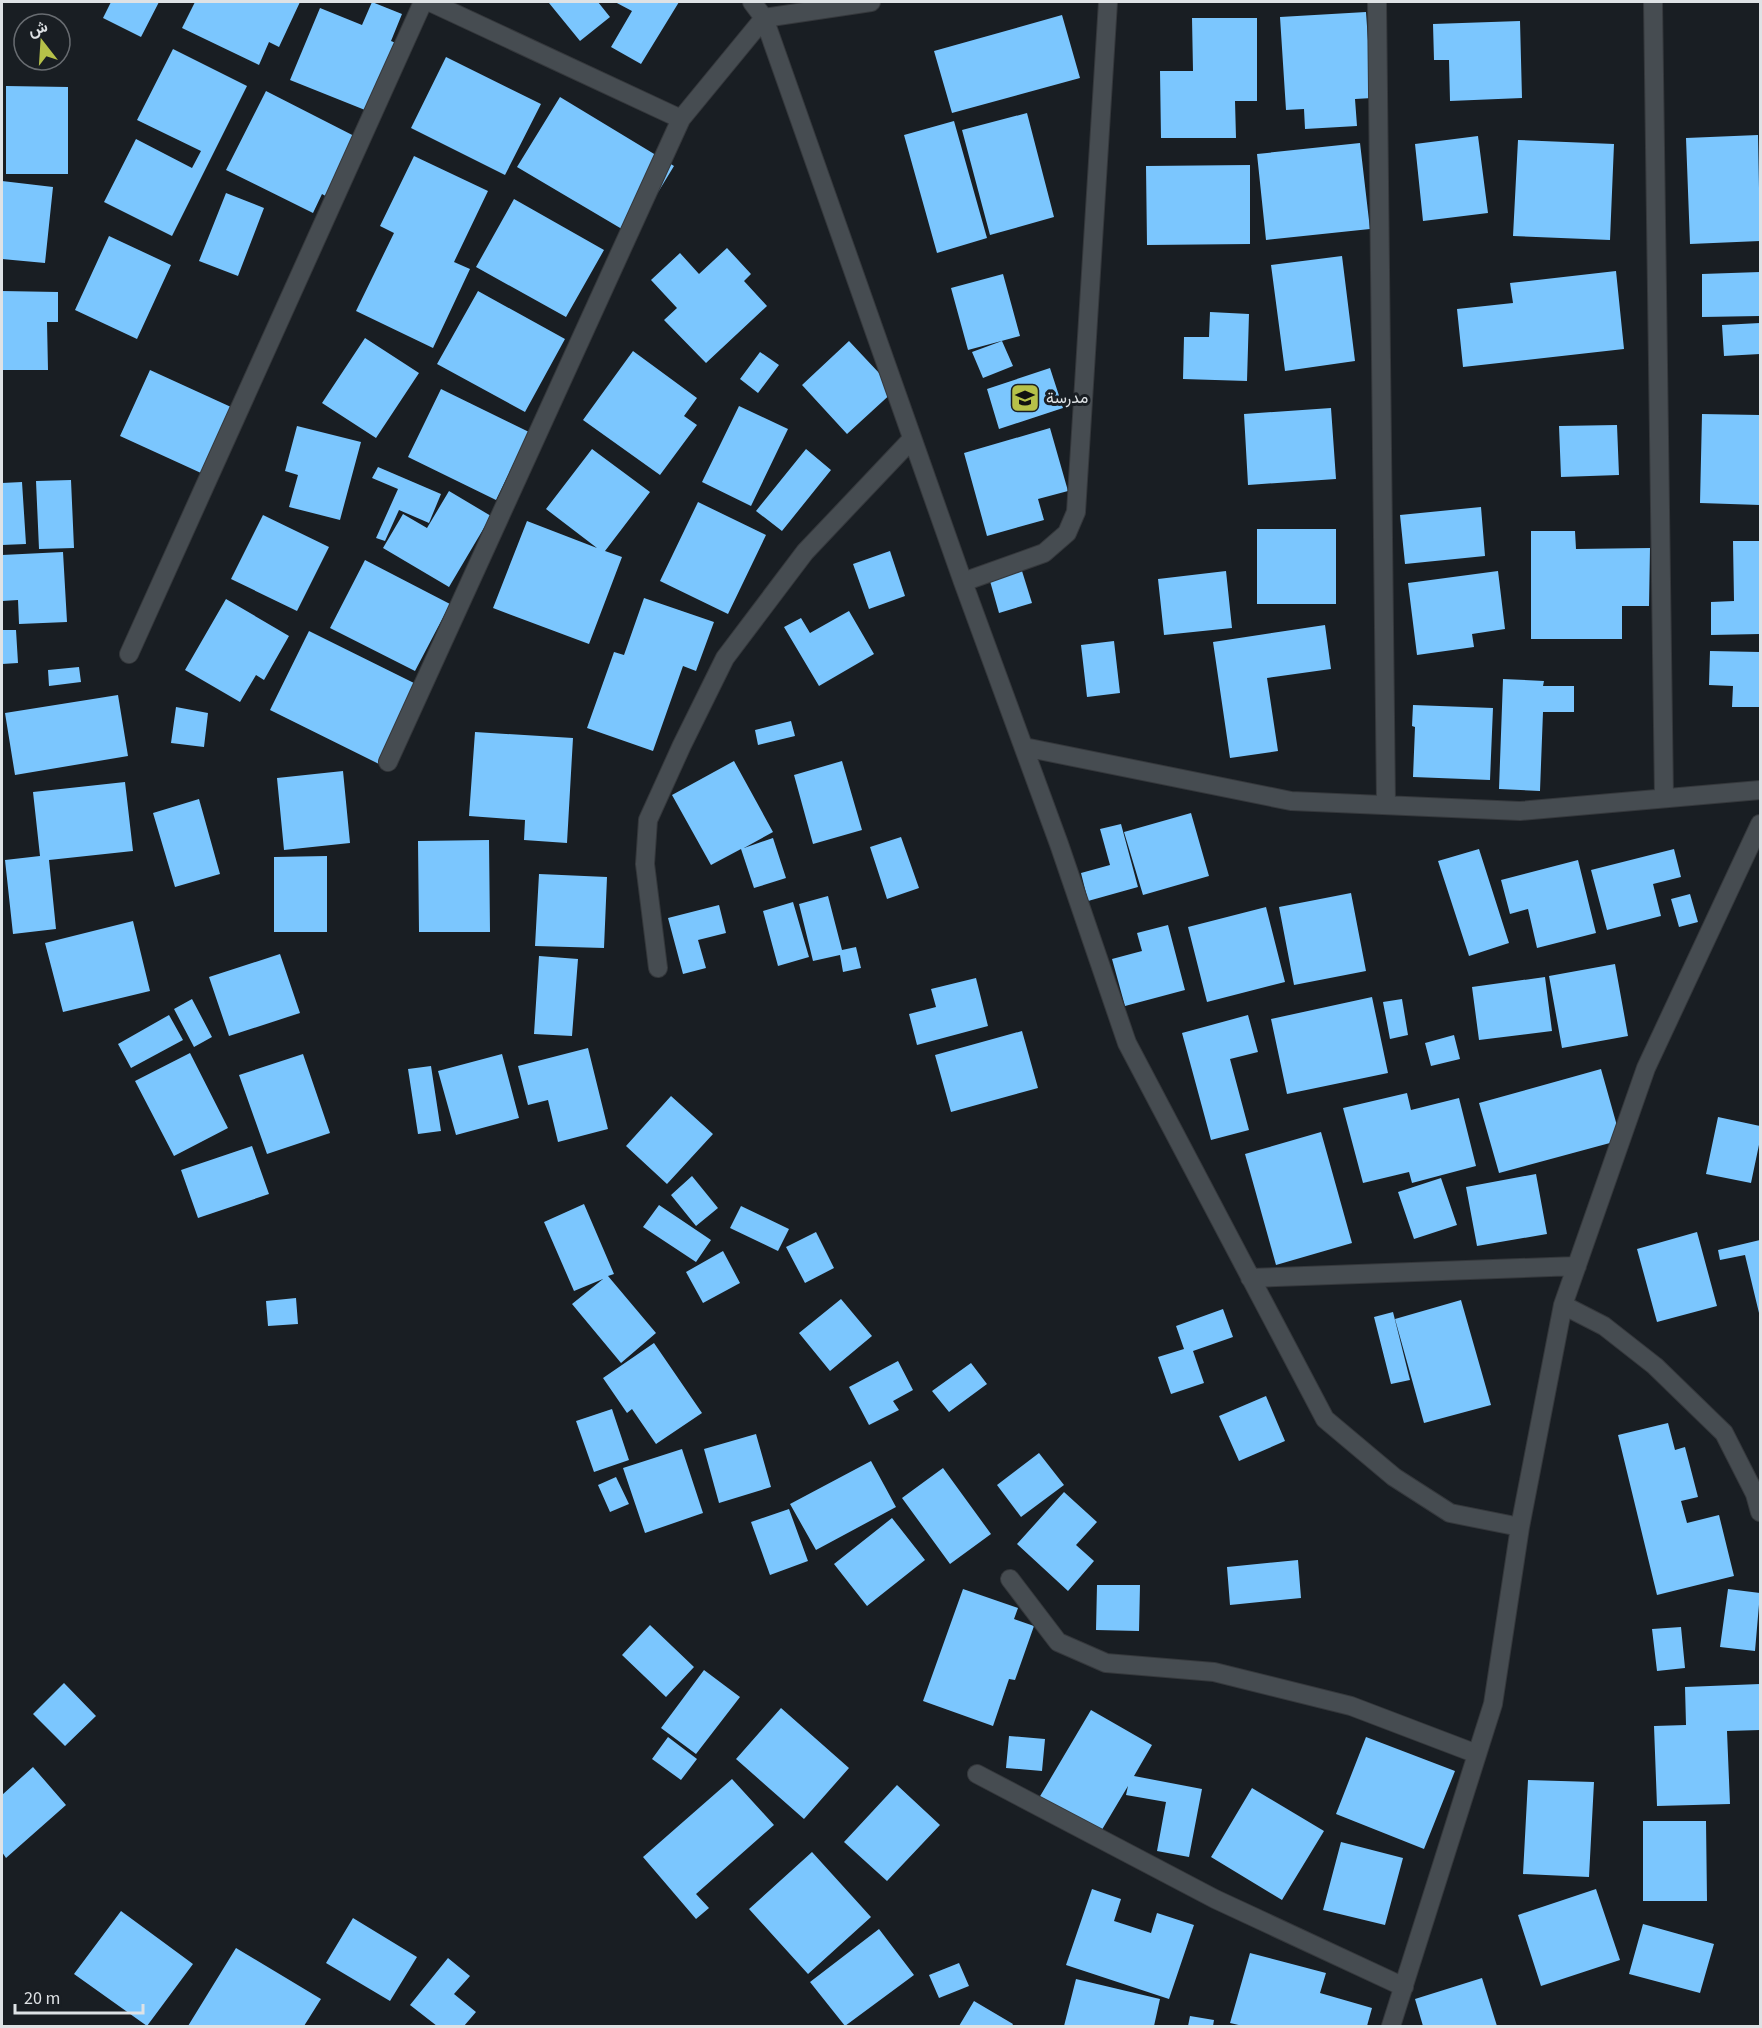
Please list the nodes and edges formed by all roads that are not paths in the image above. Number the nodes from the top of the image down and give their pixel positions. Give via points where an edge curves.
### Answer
1 (423, 2) edge
2 (430, 2) edge
3 (752, 2) edge
4 (872, 2) edge
5 (1108, 2) edge
6 (1377, 2) edge
7 (1653, 2) edge
8 (835, 4) edge
9 (764, 18) junction
10 (681, 119) junction
11 (912, 440) junction
12 (963, 582) junction
13 (129, 654) dead end
14 (1024, 747) junction
15 (388, 762) dead end
16 (1761, 790) edge
17 (1664, 798) junction
18 (1386, 805) junction
19 (1761, 824) edge
20 (658, 968) dead end
21 (1576, 1266) junction
22 (1250, 1278) junction
23 (1563, 1305) junction
24 (1761, 1512) edge
25 (1520, 1527) junction
26 (1010, 1579) dead end
27 (1477, 1754) junction
28 (977, 1774) dead end
29 (1404, 1987) junction
30 (1391, 2026) edge

1 - 13 street
2 - 10 street
3 - 9 street
4 - 8 street
5 - 12 street via 1076,512 1067,533 1044,553
6 - 18 street
7 - 17 street
8 - 9 street
9 - 10 street
9 - 11 street
10 - 15 street
11 - 12 street
11 - 20 street via 805,552 725,658 682,745 648,820 645,864
12 - 14 street
14 - 18 street via 1291,801
14 - 22 street via 1127,1043
16 - 17 street
17 - 18 street via 1520,811
19 - 21 street via 1646,1068
21 - 22 street
21 - 23 street
22 - 25 street via 1325,1419 1394,1477 1450,1513
23 - 24 street via 1604,1326 1646,1359 1724,1433
23 - 25 street
25 - 27 street via 1493,1704
26 - 27 street via 1058,1641 1106,1663 1214,1672 1351,1706
27 - 29 street
28 - 29 street via 1215,1899
29 - 30 street

